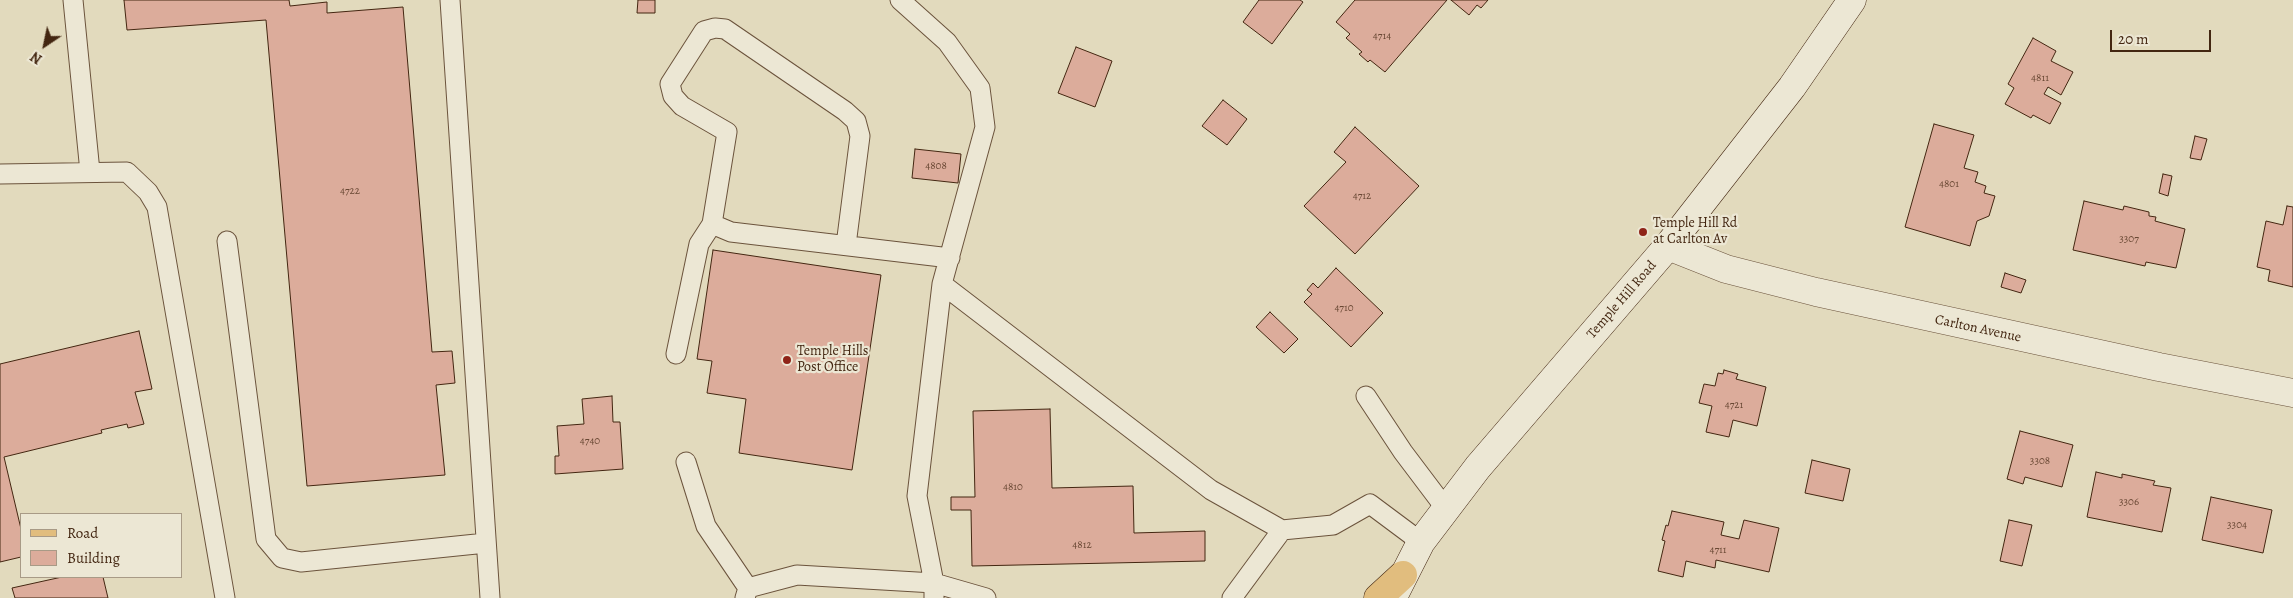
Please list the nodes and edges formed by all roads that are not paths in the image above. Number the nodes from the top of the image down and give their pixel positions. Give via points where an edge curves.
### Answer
1 (72, 0) edge
2 (450, 0) edge
3 (900, 0) edge
4 (1852, 0) edge
5 (90, 172) junction
6 (0, 174) edge
7 (712, 224) junction
8 (227, 241) dead end
9 (846, 246) junction
10 (1668, 246) junction
11 (950, 258) junction
12 (942, 284) junction
13 (676, 354) dead end
14 (2293, 394) edge
15 (1366, 396) dead end
16 (686, 462) dead end
17 (1446, 509) junction
18 (1282, 530) junction
19 (1421, 542) junction
20 (486, 543) junction
21 (1398, 586) edge
22 (934, 591) edge
23 (747, 593) edge
24 (225, 598) edge
25 (490, 598) edge
26 (986, 598) edge
27 (1232, 598) edge
28 (1378, 598) edge

1 - 5 lane
2 - 20 lane
3 - 11 lane via 947,42 980,88 985,126
4 - 10 main road, Temple Hill Road via 1792,86
5 - 6 lane
5 - 24 lane via 127,172 148,192 156,207
7 - 9 lane via 731,232
7 - 9 lane via 727,132 682,106 673,96 670,84 704,31 715,28 724,29 845,110 856,122 860,136
7 - 13 lane via 699,244
8 - 20 lane via 266,539 282,558 302,562
9 - 11 lane
10 - 14 main road, Carlton Avenue via 1726,269 1825,294 2159,368
10 - 17 main road, Temple Hill Road via 1478,467
11 - 12 lane
12 - 18 lane via 1211,490
12 - 22 lane via 917,496
15 - 17 lane
16 - 23 lane via 706,526
17 - 19 main road, Temple Hill Road
18 - 19 lane via 1333,525 1370,504
18 - 27 lane
19 - 21 main road, Temple Hill Road
20 - 25 lane
21 - 28 main road
22 - 23 lane via 797,575
22 - 26 lane

